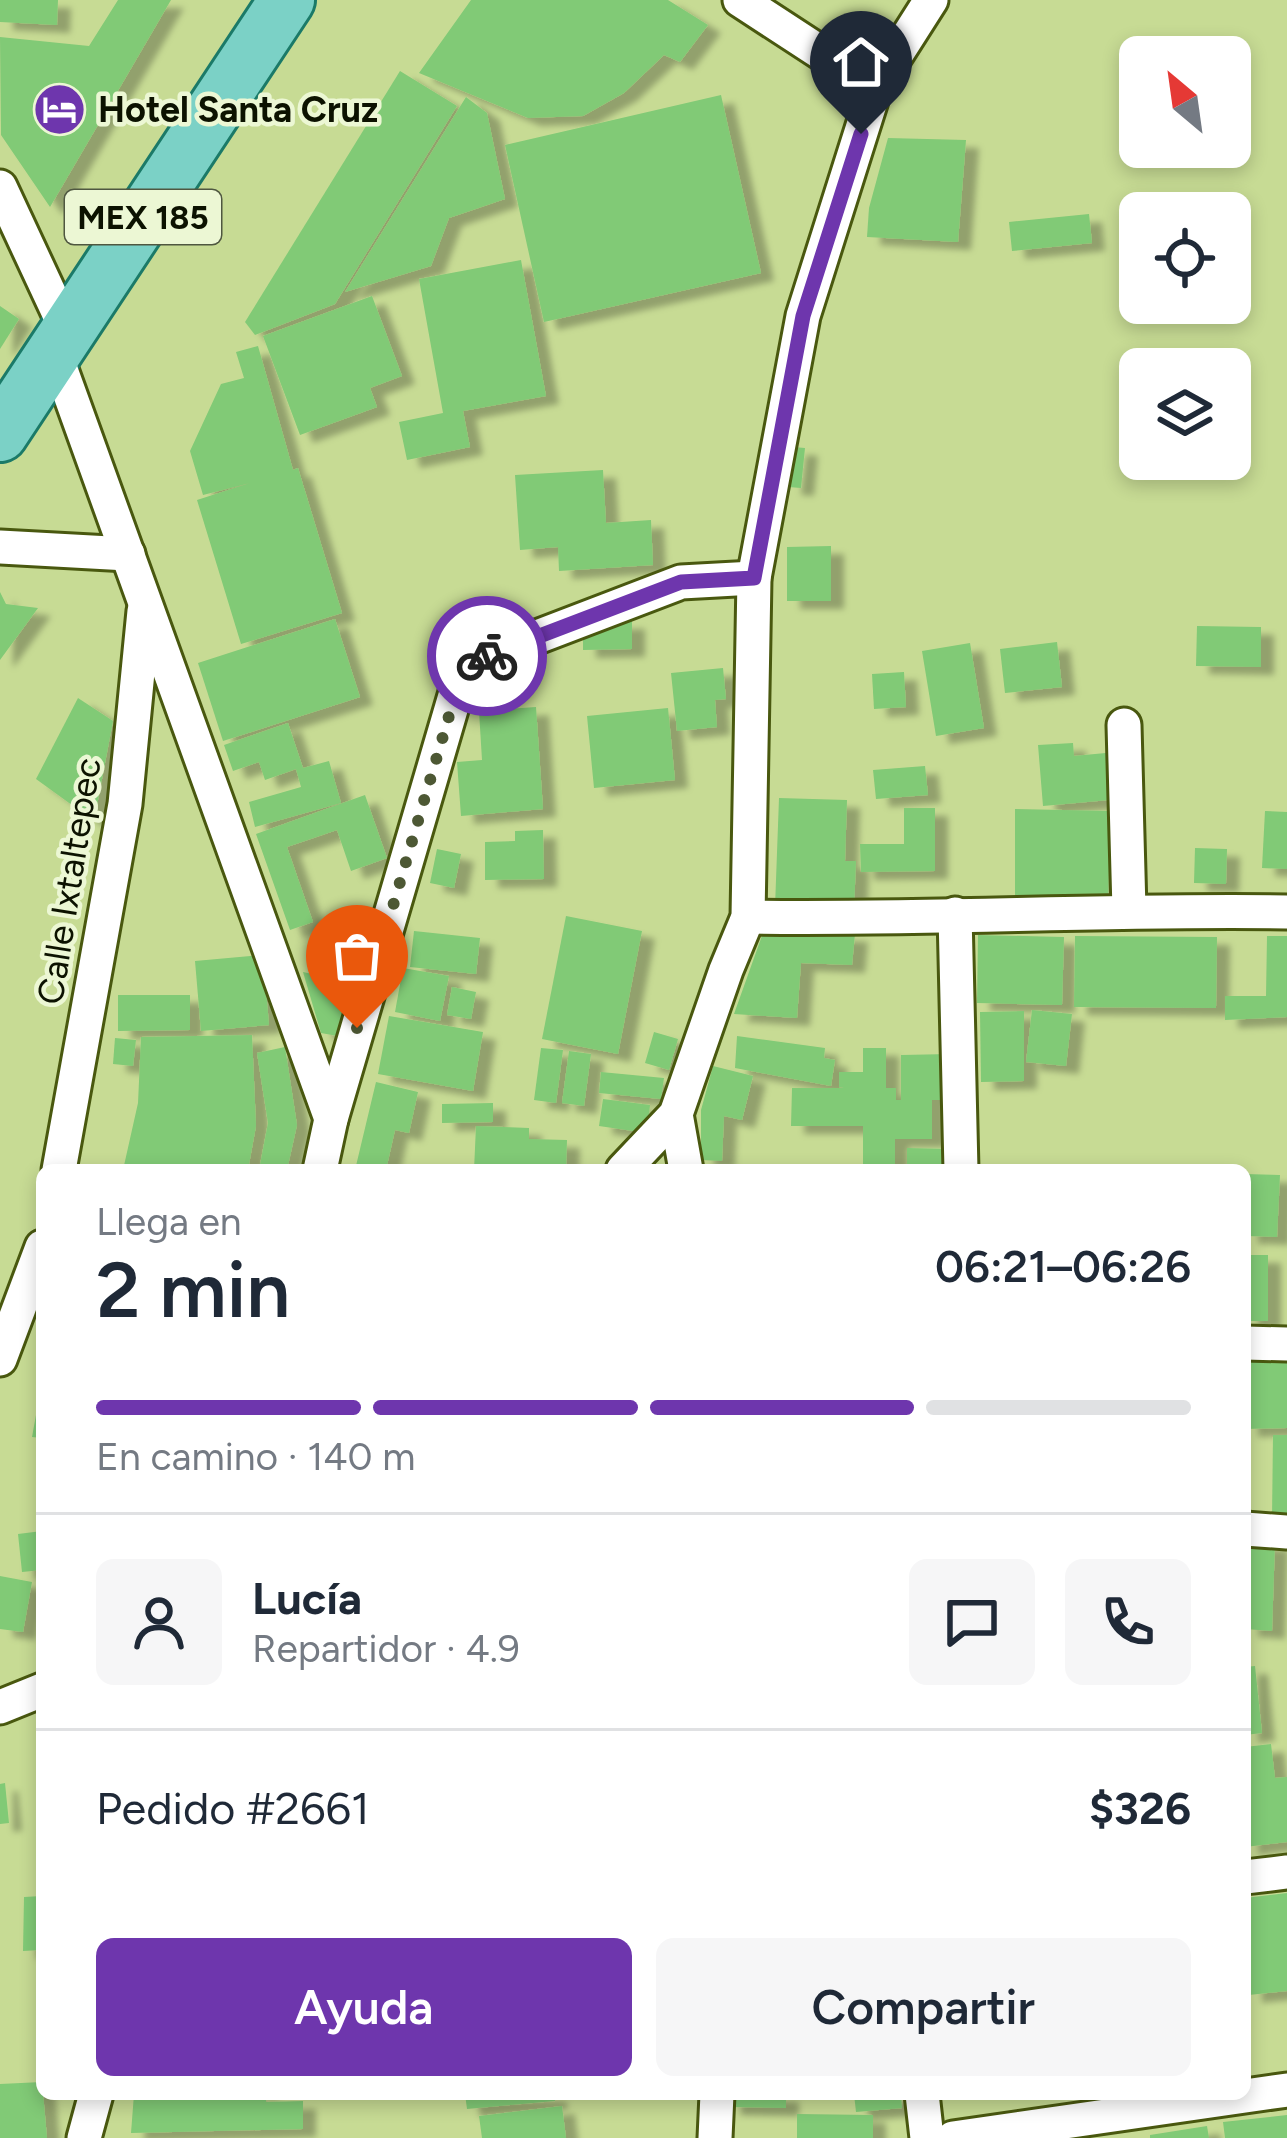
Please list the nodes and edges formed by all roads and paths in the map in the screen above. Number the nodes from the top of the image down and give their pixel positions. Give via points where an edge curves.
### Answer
1 (287, 0) edge
2 (740, 0) edge
3 (931, 0) edge
4 (875, 88) junction
5 (0, 187) edge
6 (61, 342) junction
7 (0, 434) edge
8 (0, 547) edge
9 (128, 554) junction
10 (754, 578) junction
11 (146, 603) junction
12 (1124, 725) dead end
13 (1129, 910) junction
14 (1287, 912) edge
15 (955, 914) junction
16 (748, 917) junction
17 (676, 1114) junction
18 (331, 1119) junction
19 (60, 1164) edge
20 (321, 1164) edge
21 (629, 1164) edge
22 (685, 1164) edge
23 (962, 1164) edge
24 (36, 1263) edge
25 (1251, 1343) edge
26 (1287, 1344) edge
27 (0, 1359) edge
28 (1251, 1529) edge
29 (1287, 1532) edge
30 (36, 1692) edge
31 (0, 1707) edge
32 (1287, 1872) edge
33 (1251, 1875) edge
34 (1287, 2090) edge
35 (1251, 2095) edge
36 (94, 2100) edge
37 (717, 2100) edge
38 (923, 2100) edge
39 (1217, 2100) edge
40 (84, 2138) edge
41 (715, 2138) edge
42 (927, 2138) edge
43 (952, 2138) edge

1 - 6 main road, MEX 185
2 - 4 street
3 - 4 street
4 - 10 street via 803,316
5 - 6 street
6 - 7 main road, MEX 185
6 - 9 street
8 - 9 street
9 - 11 street
10 - 16 street
10 - 18 street via 681,582 464,665
11 - 18 street
11 - 19 street, Calle Ixtaltepec via 125,804
12 - 13 street
13 - 14 street
13 - 15 street
15 - 16 street
15 - 23 street
16 - 17 street
17 - 21 street
17 - 22 street
18 - 20 street
24 - 27 street
25 - 26 street
28 - 29 street
30 - 31 street
32 - 33 street
34 - 35 street
36 - 40 street
37 - 41 street
38 - 42 street
39 - 43 street

